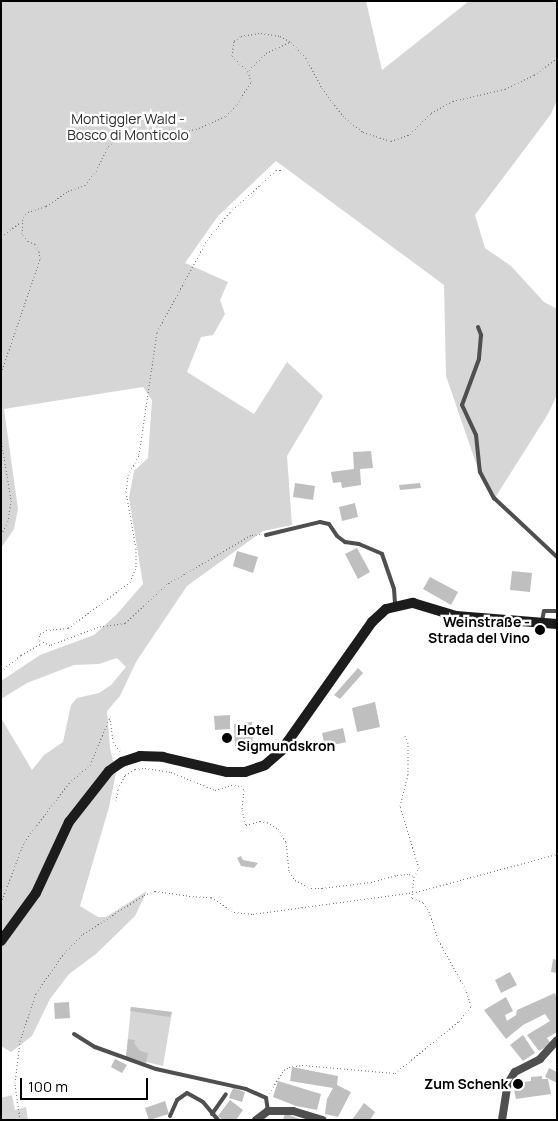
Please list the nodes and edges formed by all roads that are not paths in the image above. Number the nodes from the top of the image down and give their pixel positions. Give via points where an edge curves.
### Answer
1 (478, 327) dead end
2 (266, 535) road end
3 (557, 557) edge
4 (395, 605) junction
5 (557, 611) edge
6 (542, 623) junction
7 (557, 624) edge
8 (1, 941) edge
9 (74, 1034) dead end
10 (557, 1040) edge
11 (226, 1094) dead end
12 (268, 1111) junction
13 (212, 1114) junction
14 (170, 1116) dead end
15 (218, 1120) edge
16 (256, 1120) edge
17 (323, 1120) edge
18 (502, 1120) edge

1 - 3 lane via 481,335 479,358 462,405 476,435 480,472 494,498
2 - 4 lane via 320,522 329,524 346,542 382,554 394,589
4 - 6 main road via 413,603 456,616
4 - 8 main road via 372,622 281,752 265,765 233,773 163,757 140,756 109,771 69,822 36,893
5 - 6 lane via 544,611
6 - 7 main road
9 - 12 lane via 118,1056 246,1089 266,1098
10 - 18 street via 540,1059 515,1072 508,1083
11 - 13 lane
12 - 16 street
12 - 17 street via 293,1111
13 - 14 lane via 203,1102 187,1093 177,1100
13 - 15 lane

